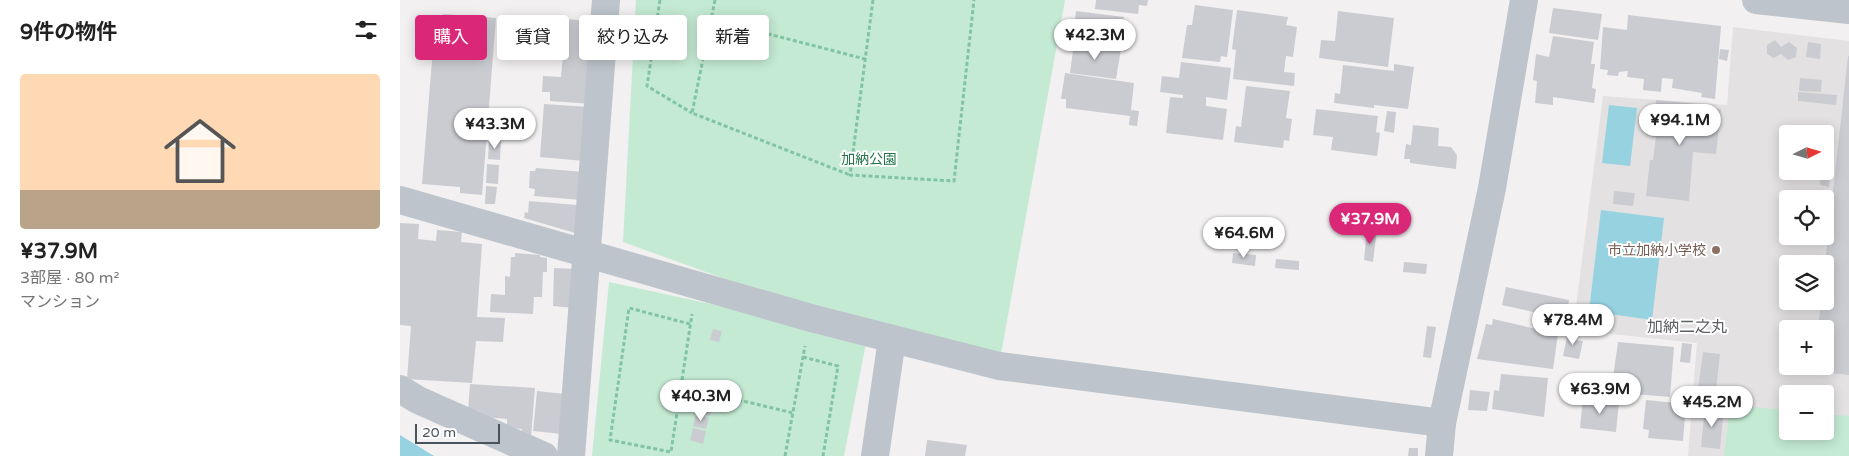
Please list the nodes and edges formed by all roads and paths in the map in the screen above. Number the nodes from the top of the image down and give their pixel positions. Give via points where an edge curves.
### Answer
1 (606, 0) edge
2 (660, 0) edge
3 (715, 0) edge
4 (873, 0) edge
5 (974, 0) edge
6 (1524, 0) edge
7 (1756, 0) edge
8 (1839, 6) edge
9 (712, 15) edge
10 (769, 34) edge
11 (865, 59) junction
12 (703, 60) edge
13 (692, 113) junction
14 (850, 175) junction
15 (400, 200) edge
16 (586, 252) junction
17 (693, 308) dead end
18 (810, 318) junction
19 (690, 324) junction
20 (892, 339) junction
21 (803, 357) junction
22 (681, 386) junction
23 (400, 390) edge
24 (793, 413) junction
25 (1442, 423) junction
26 (544, 456) edge
27 (571, 456) edge
28 (785, 456) edge
29 (823, 456) edge
30 (875, 456) edge
31 (1439, 456) edge

1 - 16 street
2 - 13 path via 647,86
3 - 9 path
4 - 11 path
5 - 14 path via 954,181
6 - 25 street via 1492,188
7 - 8 street
10 - 11 path
11 - 14 path
12 - 13 path
13 - 14 path
15 - 16 street
16 - 18 street
16 - 27 street
17 - 19 path
18 - 20 street
18 - 21 path
19 - 22 path
19 - 22 path via 629,308 610,440 671,452
20 - 25 street via 998,366
20 - 30 street
21 - 24 path
21 - 29 path via 838,366
22 - 24 path
23 - 26 street
24 - 28 path
25 - 31 street

